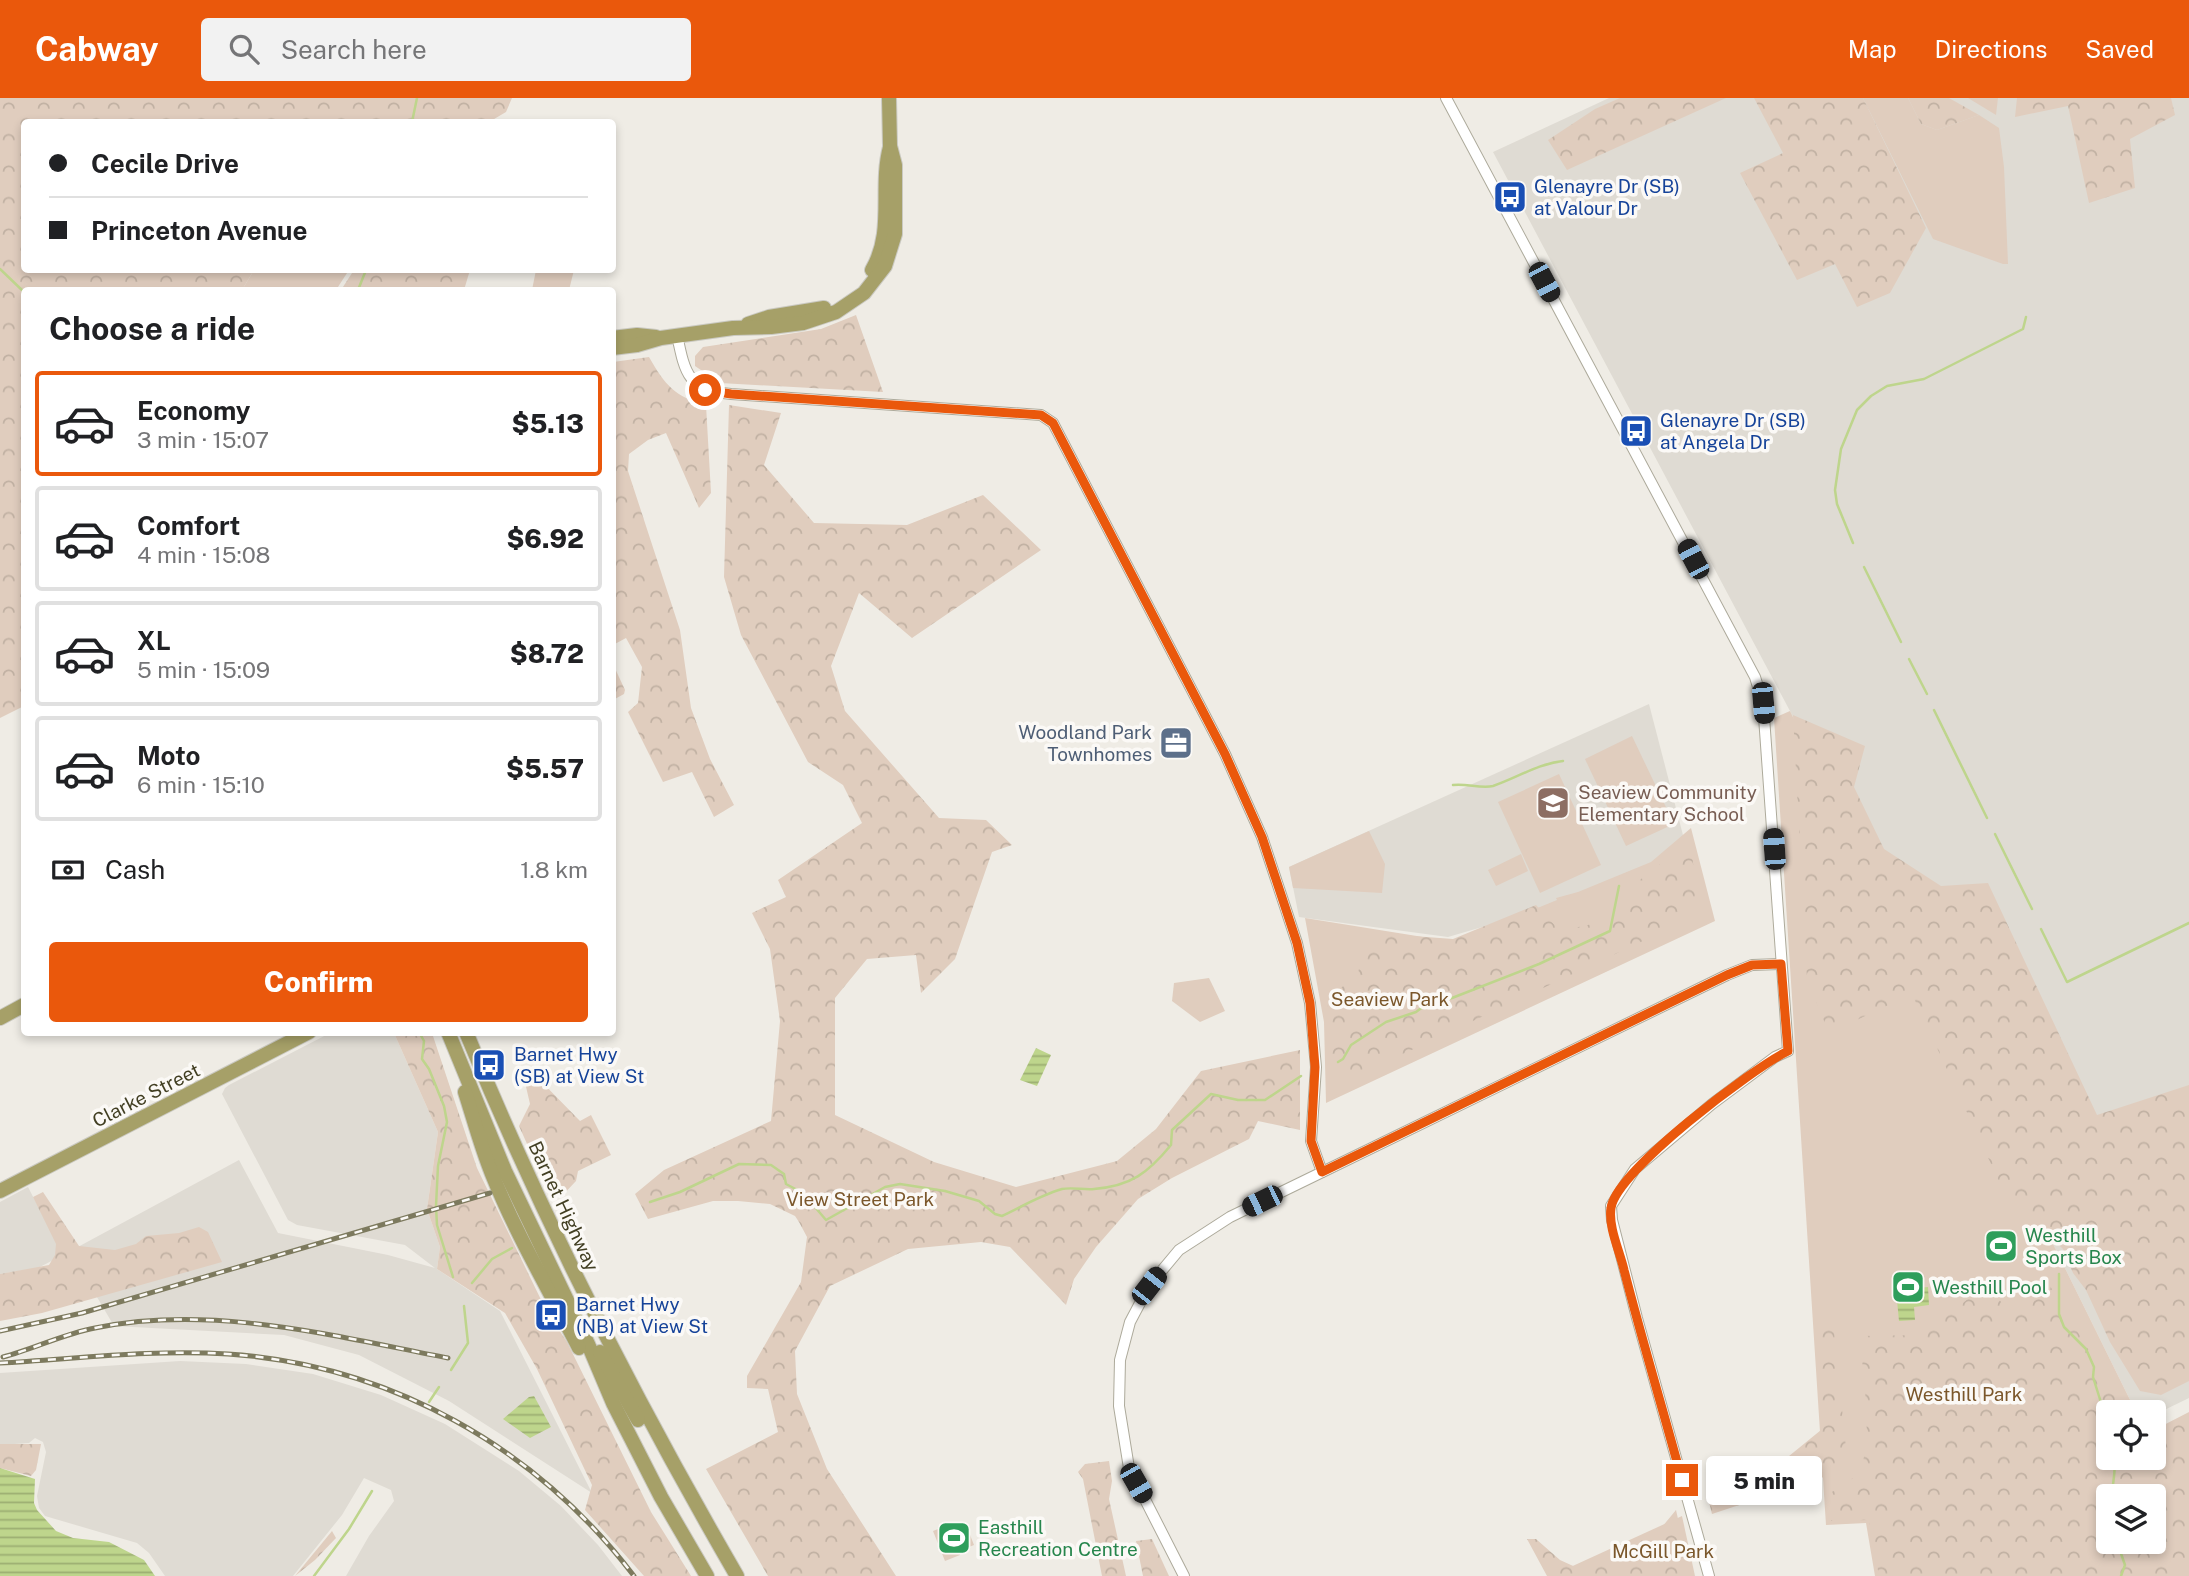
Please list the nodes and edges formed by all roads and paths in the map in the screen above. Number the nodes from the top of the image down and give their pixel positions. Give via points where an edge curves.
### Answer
1 (889, 98) edge
2 (1446, 98) edge
3 (677, 335) junction
4 (616, 338) edge
5 (661, 338) junction
6 (616, 348) edge
7 (1781, 964) junction
8 (21, 1007) edge
9 (0, 1018) edge
10 (301, 1036) edge
11 (449, 1036) edge
12 (468, 1036) edge
13 (458, 1060) junction
14 (1322, 1172) junction
15 (0, 1191) edge
16 (573, 1314) junction
17 (612, 1403) junction
18 (707, 1576) edge
19 (726, 1576) edge
20 (737, 1576) edge
21 (1184, 1576) edge
22 (1709, 1576) edge

1 - 3 main road via 895,234 886,266 872,285 825,317
2 - 7 street via 1760,690
3 - 5 main road
3 - 14 street via 687,373 705,390 1041,415 1053,423 1225,754 1262,837 1297,943 1310,1003 1315,1067 1311,1141
4 - 5 main road
5 - 6 main road
7 - 14 street via 1752,965 1734,972
7 - 22 street via 1788,1051 1712,1104 1635,1169 1611,1206 1637,1318
8 - 9 main road
10 - 15 main road, Clarke Street
11 - 13 main road, Barnet Highway
12 - 20 main road, Barnet Highway via 521,1164 601,1329
13 - 16 main road, Barnet Highway
13 - 17 main road, Barnet Highway via 476,1130 498,1188 534,1264
14 - 21 street via 1230,1217 1179,1250 1149,1286 1130,1322 1120,1360 1119,1406 1129,1468
16 - 17 main road, Barnet Highway
16 - 19 main road via 596,1344
17 - 18 main road, Barnet Highway

